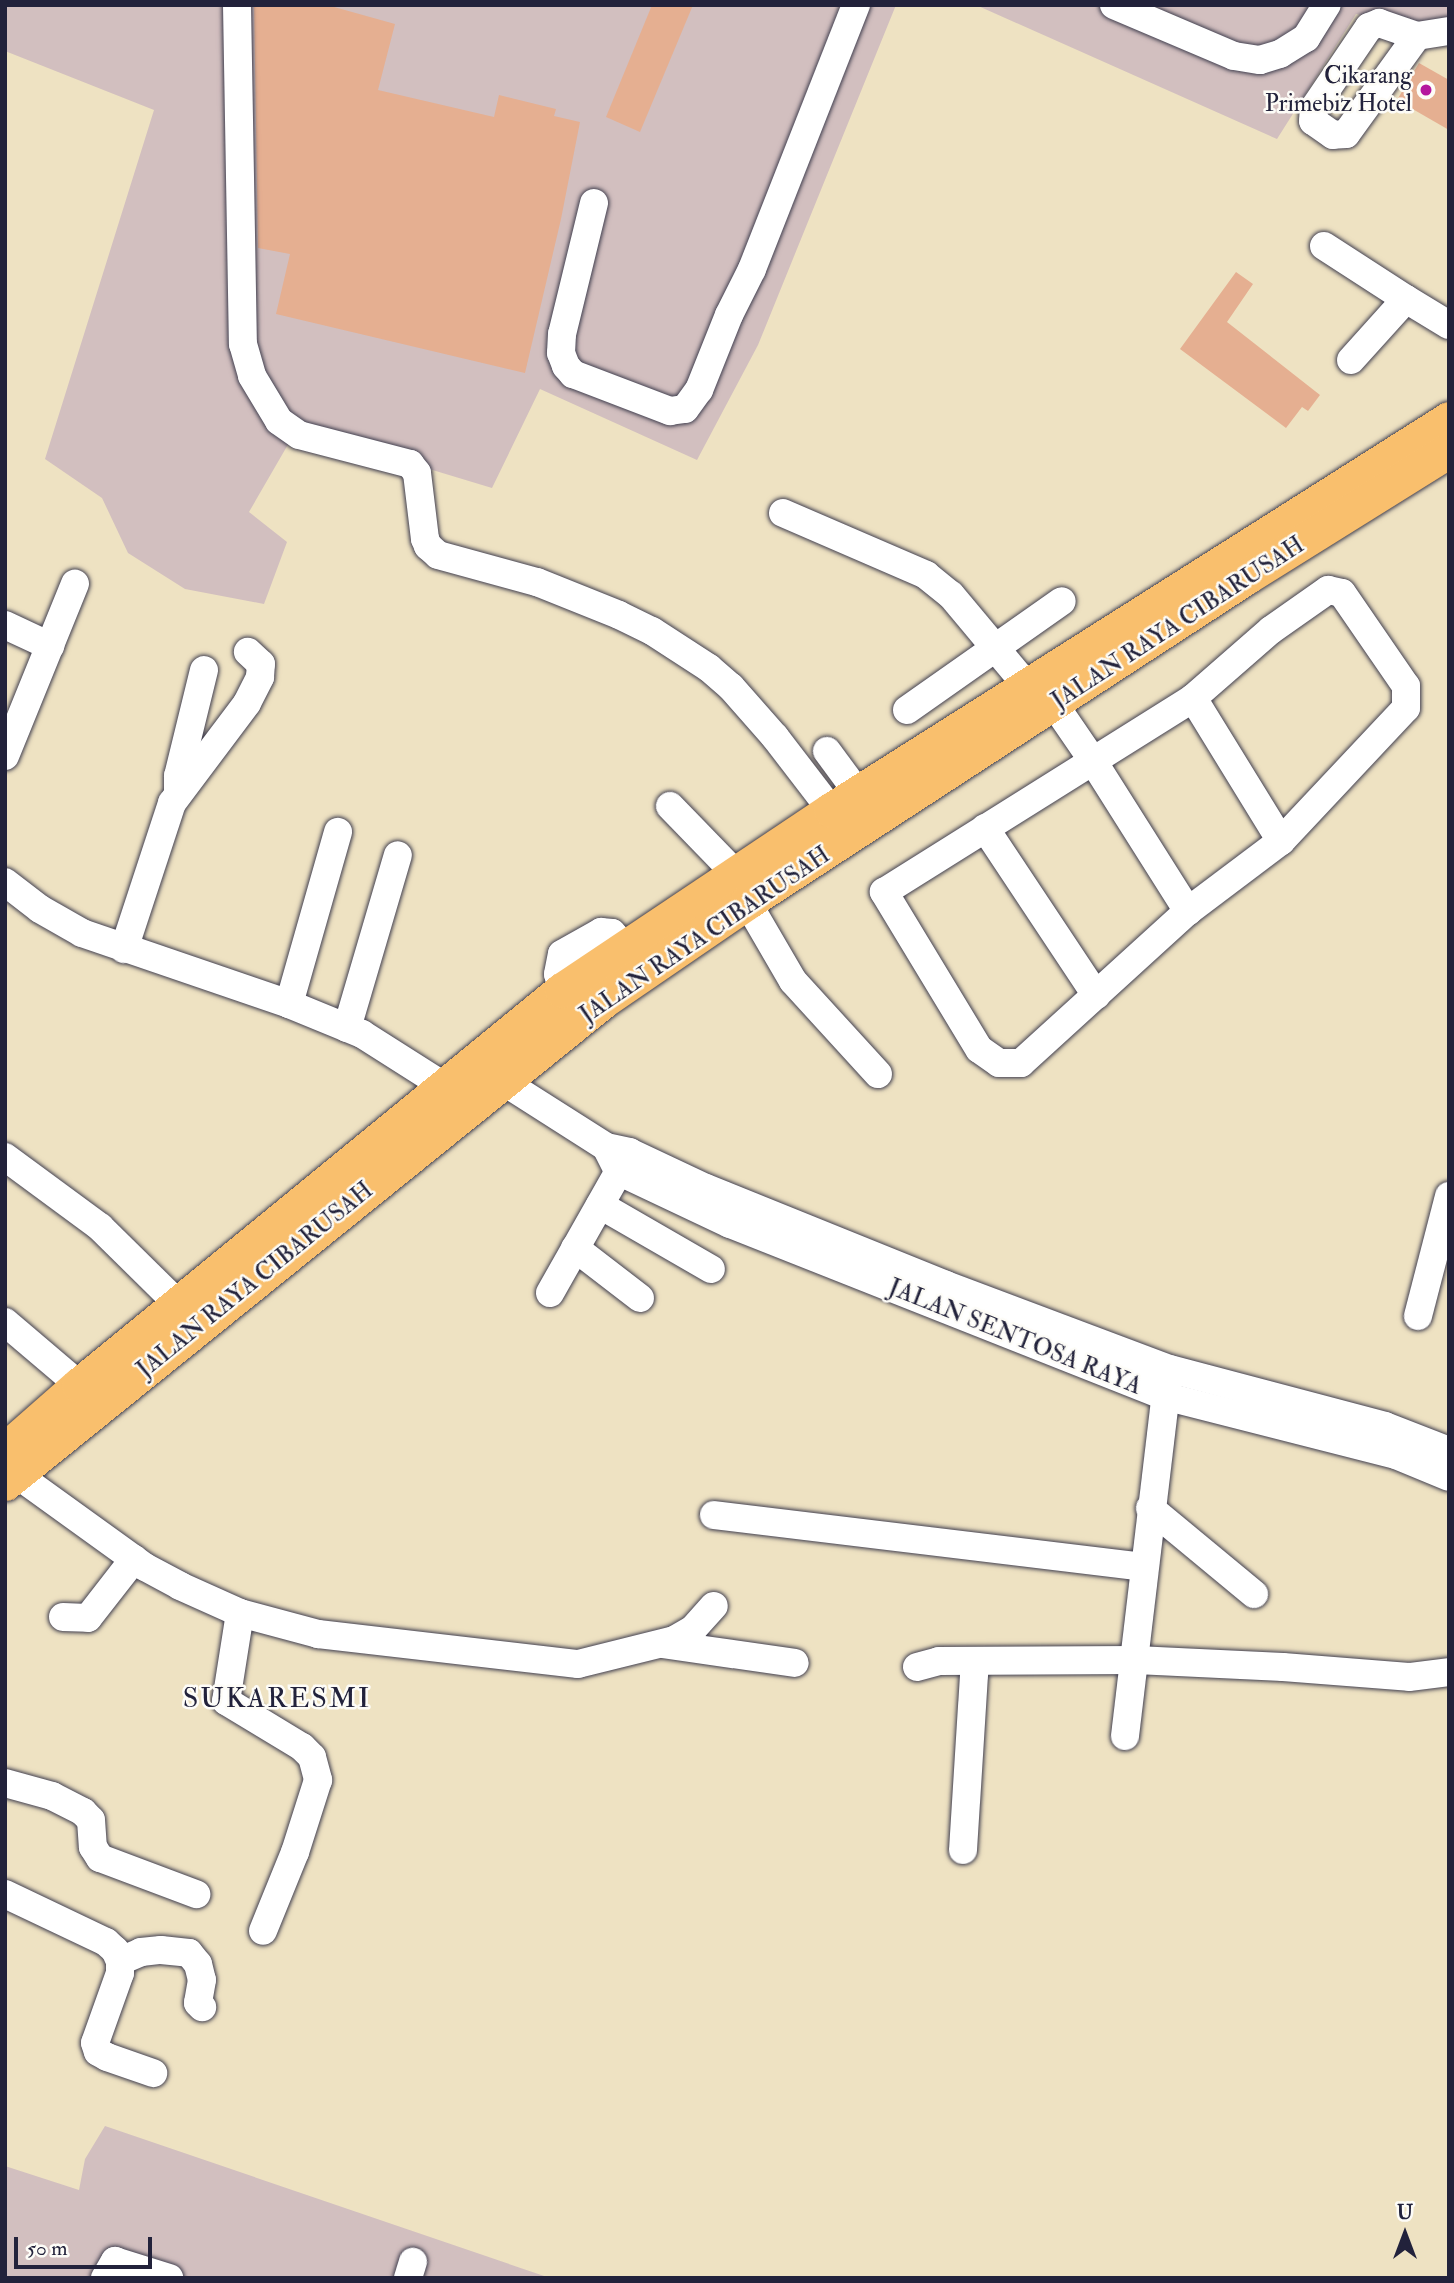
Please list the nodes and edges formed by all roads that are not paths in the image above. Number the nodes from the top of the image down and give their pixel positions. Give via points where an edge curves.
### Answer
1 (237, 5) edge
2 (856, 5) edge
3 (1114, 5) edge
4 (1327, 5) edge
5 (1449, 31) edge
6 (1417, 36) dead end
7 (594, 203) dead end
8 (1324, 246) dead end
9 (1406, 299) junction
10 (1449, 325) edge
11 (1351, 360) dead end
12 (1449, 419) edge
13 (1449, 450) edge
14 (783, 513) dead end
15 (75, 584) dead end
16 (1062, 601) dead end
17 (5, 625) edge
18 (50, 646) junction
19 (996, 648) junction
20 (248, 652) dead end
21 (204, 670) dead end
22 (1040, 695) junction
23 (1193, 698) junction
24 (907, 710) dead end
25 (827, 751) dead end
26 (5, 755) edge
27 (1093, 761) junction
28 (178, 794) junction
29 (845, 802) junction
30 (670, 806) dead end
31 (985, 828) junction
32 (338, 832) dead end
33 (1281, 841) junction
34 (398, 855) dead end
35 (5, 882) edge
36 (741, 888) junction
37 (1188, 911) junction
38 (124, 949) junction
39 (1096, 995) junction
40 (289, 1004) junction
41 (347, 1028) junction
42 (878, 1074) dead end
43 (501, 1080) junction
44 (444, 1086) junction
45 (5, 1157) edge
46 (618, 1157) junction
47 (1449, 1196) edge
48 (600, 1205) junction
49 (575, 1248) junction
50 (711, 1269) dead end
51 (550, 1293) dead end
52 (640, 1298) dead end
53 (179, 1305) junction
54 (1418, 1316) dead end
55 (5, 1322) edge
56 (1167, 1383) junction
57 (79, 1385) junction
58 (1449, 1451) edge
59 (9, 1469) edge
60 (1449, 1477) edge
61 (1150, 1508) junction
62 (713, 1515) dead end
63 (134, 1559) junction
64 (1144, 1567) junction
65 (1254, 1594) dead end
66 (715, 1606) dead end
67 (240, 1613) junction
68 (63, 1617) dead end
69 (662, 1644) junction
70 (1136, 1660) junction
71 (975, 1661) junction
72 (795, 1663) dead end
73 (917, 1667) dead end
74 (1449, 1672) edge
75 (1125, 1737) dead end
76 (5, 1783) edge
77 (963, 1850) dead end
78 (5, 1894) edge
79 (196, 1894) dead end
80 (263, 1931) dead end
81 (120, 1961) junction
82 (202, 2007) dead end
83 (153, 2073) dead end
84 (105, 2278) edge
85 (169, 2278) edge

1 - 29 street via 243,344 252,376 279,421 309,439 410,464 417,474 425,539 439,555 537,582 652,631 731,687 775,737
2 - 7 street via 752,270 699,390 685,409 670,411 573,374 566,366 562,334
3 - 4 street via 1234,56 1260,60 1306,38
5 - 6 street
8 - 9 street
9 - 10 street
9 - 11 street
12 - 22 main road, JALAN RAYA CIBARUSAH
13 - 22 main road, JALAN RAYA CIBARUSAH via 1246,577
14 - 19 street via 926,576 951,595
15 - 18 street
16 - 19 street
17 - 18 street
18 - 26 street
19 - 22 street
19 - 24 street
20 - 28 street via 261,664 260,677 247,703
21 - 28 street via 177,776
22 - 27 street
22 - 29 main road, JALAN RAYA CIBARUSAH
22 - 36 main road, JALAN RAYA CIBARUSAH
23 - 27 street
23 - 33 street
23 - 33 street via 1271,631 1328,590 1342,593 1406,686 1406,708
25 - 29 street
27 - 31 street
27 - 37 street
28 - 38 street
29 - 36 main road, JALAN RAYA CIBARUSAH
30 - 36 street
31 - 39 street
31 - 39 street via 884,892 979,1049 999,1063 1021,1063
32 - 40 street
33 - 37 street
34 - 41 street
35 - 38 street via 40,909
36 - 42 street via 793,981
36 - 43 main road, JALAN RAYA CIBARUSAH
36 - 44 main road, JALAN RAYA CIBARUSAH via 626,947 562,990
37 - 39 street
38 - 40 street
40 - 41 street
41 - 44 street via 391,1049
43 - 46 street, JALAN SENTOSA RAYA
43 - 59 main road, JALAN RAYA CIBARUSAH
44 - 53 main road, JALAN RAYA CIBARUSAH
45 - 53 street via 100,1227
46 - 48 street
46 - 56 street, JALAN SENTOSA RAYA via 933,1280
47 - 54 street
48 - 49 street
48 - 50 street
49 - 51 street
49 - 52 street
53 - 57 main road, JALAN RAYA CIBARUSAH
55 - 57 street
56 - 58 street, JALAN SENTOSA RAYA via 1385,1426
56 - 60 street, JALAN SENTOSA RAYA via 1396,1455
56 - 61 street
57 - 59 main road, JALAN RAYA CIBARUSAH
59 - 63 street
61 - 64 street
61 - 65 street
62 - 64 street
63 - 67 street
63 - 68 street via 88,1618
64 - 70 street
66 - 69 street via 693,1629
67 - 69 street via 318,1634 578,1664
67 - 80 street via 226,1701 302,1747 312,1757 318,1780
69 - 72 street
70 - 71 street
70 - 74 street via 1409,1677
70 - 75 street
71 - 73 street via 939,1661
71 - 77 street
76 - 79 street via 52,1796 83,1812 91,1820 93,1847 100,1858
78 - 81 street via 106,1942
81 - 82 street via 141,1952 189,1953 200,1972 198,2003
81 - 83 street via 95,2043 98,2052 107,2057
84 - 85 street via 115,2261

